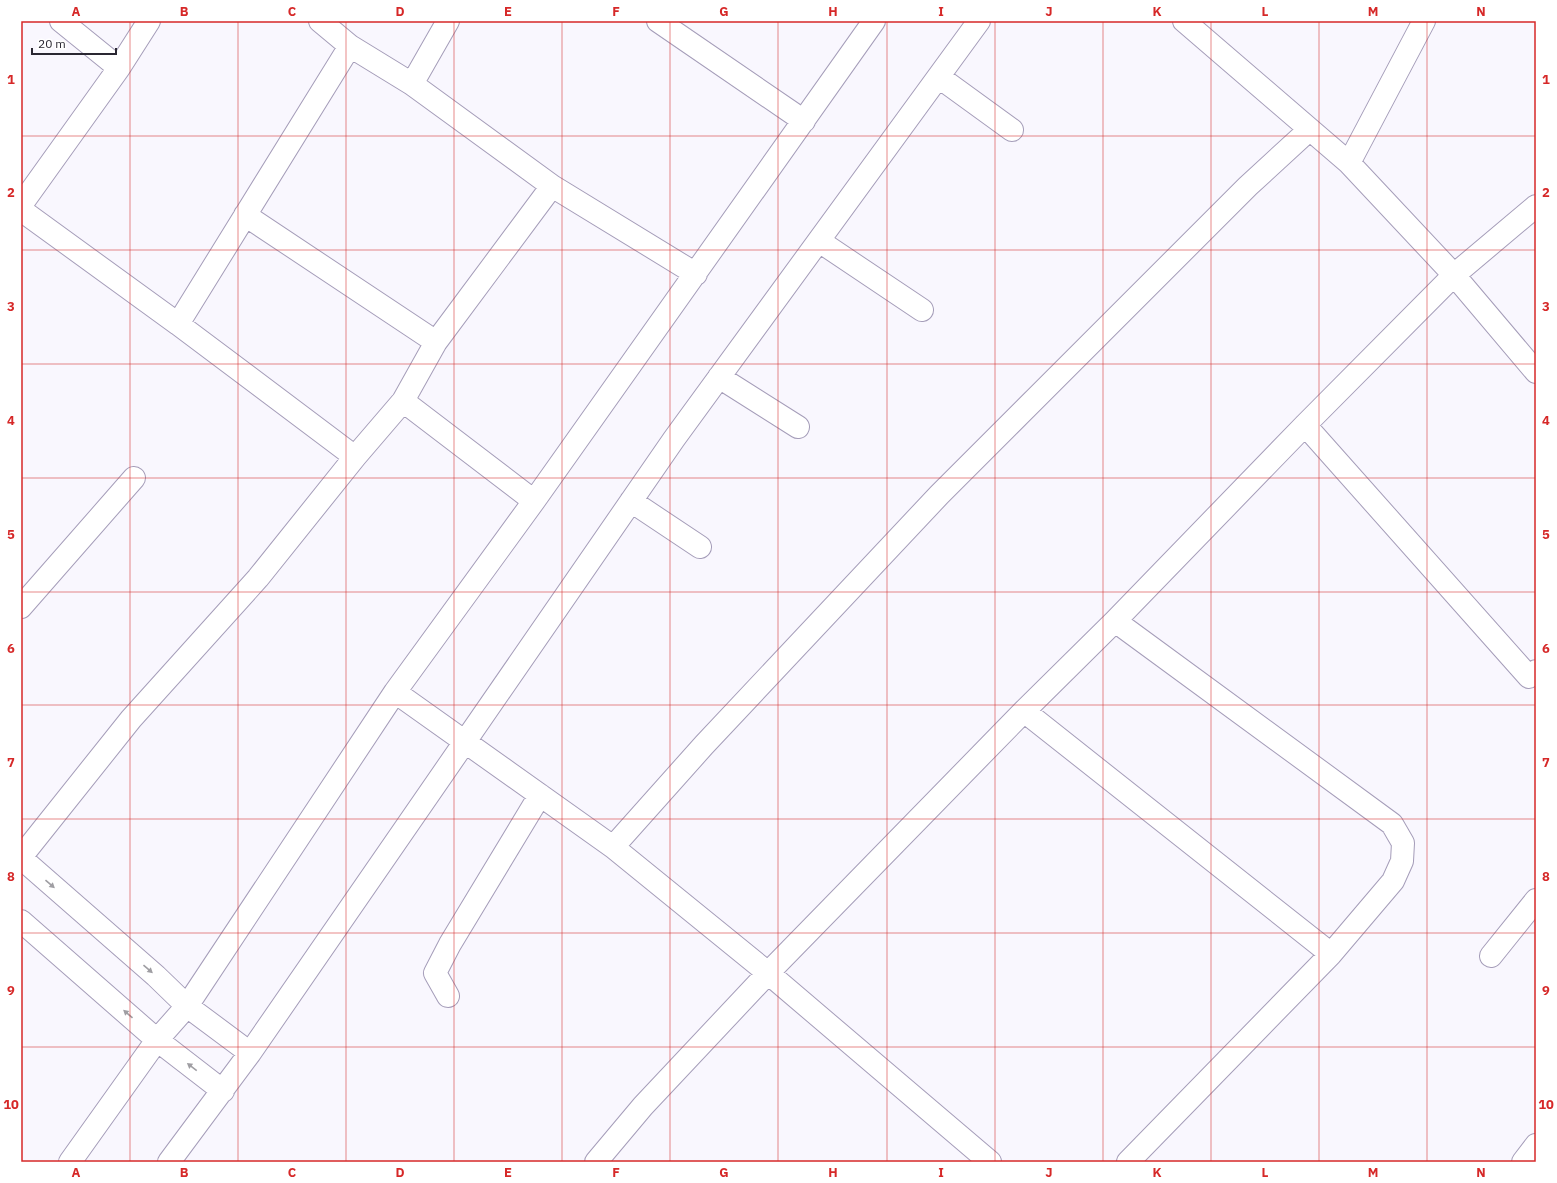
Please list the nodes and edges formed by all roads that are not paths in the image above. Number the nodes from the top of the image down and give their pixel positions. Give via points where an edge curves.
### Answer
1 (61, 21) edge
2 (149, 21) edge
3 (320, 21) edge
4 (448, 21) edge
5 (659, 21) edge
6 (874, 21) edge
7 (979, 21) edge
8 (1184, 21) edge
9 (1424, 21) edge
10 (350, 46) junction
11 (118, 68) junction
12 (938, 78) junction
13 (412, 84) junction
14 (804, 121) junction
15 (1012, 130) dead end
16 (1310, 130) junction
17 (1349, 163) junction
18 (552, 186) junction
19 (21, 205) edge
20 (1536, 206) edge
21 (21, 210) edge
22 (245, 215) junction
23 (819, 241) junction
24 (696, 274) junction
25 (1454, 275) junction
26 (922, 310) dead end
27 (178, 324) junction
28 (436, 342) junction
29 (1536, 372) edge
30 (719, 377) junction
31 (403, 401) junction
32 (1304, 425) junction
33 (798, 427) dead end
34 (355, 456) junction
35 (134, 478) dead end
36 (534, 501) junction
37 (631, 501) junction
38 (700, 547) dead end
39 (21, 607) edge
40 (1115, 621) junction
41 (1534, 677) edge
42 (395, 692) junction
43 (1024, 710) junction
44 (465, 742) junction
45 (540, 795) junction
46 (613, 846) junction
47 (21, 858) edge
48 (1536, 900) edge
49 (21, 921) edge
50 (1331, 954) junction
51 (1491, 956) dead end
52 (768, 973) junction
53 (448, 996) dead end
54 (187, 1006) junction
55 (157, 1040) junction
56 (250, 1054) junction
57 (222, 1091) junction
58 (1536, 1145) edge
59 (982, 1160) edge
60 (70, 1162) edge
61 (169, 1162) edge
62 (596, 1162) edge
63 (1128, 1162) edge
64 (1523, 1162) edge

1 - 11 street
2 - 11 street
3 - 10 street
4 - 13 street
5 - 14 street
6 - 14 street
7 - 12 street
8 - 16 street
9 - 17 street
10 - 13 street
10 - 22 street
11 - 19 street
12 - 15 street
12 - 23 street
13 - 18 street
14 - 24 street
16 - 17 street
16 - 46 street via 1248,186 939,495 704,745
17 - 25 street
18 - 24 street
18 - 28 street
20 - 25 street
21 - 27 street
22 - 27 street
22 - 28 street
23 - 26 street
23 - 30 street
24 - 36 street
25 - 29 street
25 - 32 street
27 - 34 street
28 - 31 street
30 - 33 street
30 - 37 street
31 - 34 street
31 - 36 street
32 - 40 street
32 - 41 street
34 - 47 street via 258,578 131,719
35 - 39 street
36 - 42 street
37 - 38 street
37 - 44 street
40 - 43 street
40 - 50 street via 1392,824 1403,842 1402,861 1393,881
42 - 44 street
42 - 54 street
43 - 50 street
43 - 52 street
44 - 45 street
44 - 56 street
45 - 46 street
45 - 53 street via 450,944 436,974
46 - 52 street
47 -> 54 street
48 - 51 street
55 -> 49 street
50 - 63 street
52 - 59 street
52 - 62 street via 643,1106
54 - 55 street
54 - 56 street
57 -> 55 street
55 - 60 street
56 - 57 street
57 - 61 street
58 - 64 street

